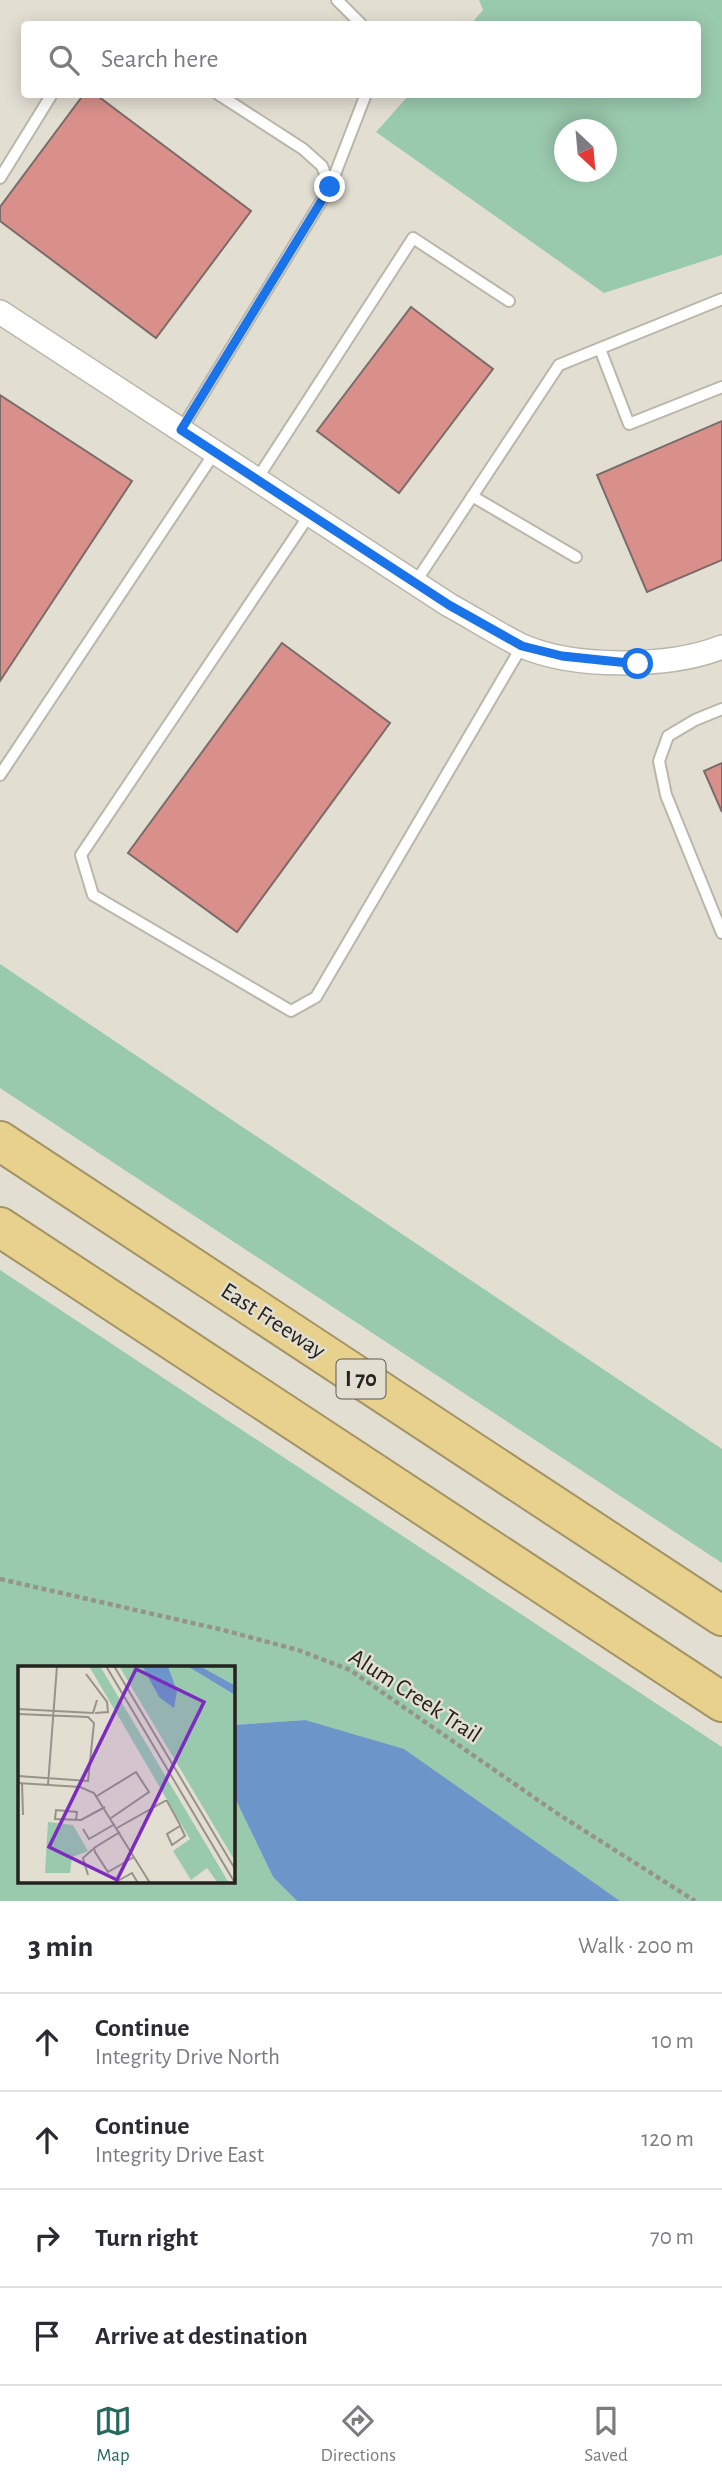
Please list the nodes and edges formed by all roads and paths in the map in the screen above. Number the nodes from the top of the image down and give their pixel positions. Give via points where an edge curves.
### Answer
1 (337, 0) edge
2 (358, 21) edge
3 (50, 98) edge
4 (224, 98) edge
5 (364, 98) edge
6 (0, 178) edge
7 (330, 187) junction
8 (722, 299) edge
9 (509, 300) dead end
10 (0, 312) edge
11 (600, 349) junction
12 (722, 387) edge
13 (181, 430) junction
14 (215, 452) junction
15 (257, 479) junction
16 (472, 496) junction
17 (310, 514) junction
18 (576, 556) dead end
19 (415, 583) junction
20 (522, 646) junction
21 (722, 647) edge
22 (722, 709) edge
23 (0, 775) edge
24 (722, 933) edge
25 (0, 1141) edge
26 (0, 1227) edge
27 (0, 1579) edge
28 (722, 1616) edge
29 (722, 1702) edge
30 (695, 1901) edge

1 - 2 lane
3 - 6 lane
4 - 7 lane via 303,149 322,166
5 - 7 lane
7 - 13 lane
8 - 11 lane
9 - 15 lane via 414,238
10 - 13 street
11 - 12 lane via 629,424
11 - 16 lane via 559,365
13 - 14 street
14 - 15 street
14 - 23 lane
15 - 17 street
16 - 18 lane
16 - 19 lane
17 - 19 street
17 - 20 lane via 81,855 93,895 291,1011 316,996
19 - 20 street
20 - 21 street via 562,656 638,664 674,662
22 - 24 lane via 668,736 659,761 666,795
25 - 28 highway, East Freeway / I 70
26 - 29 highway
27 - 30 path, Alum Creek Trail via 223,1630 350,1670 558,1814

